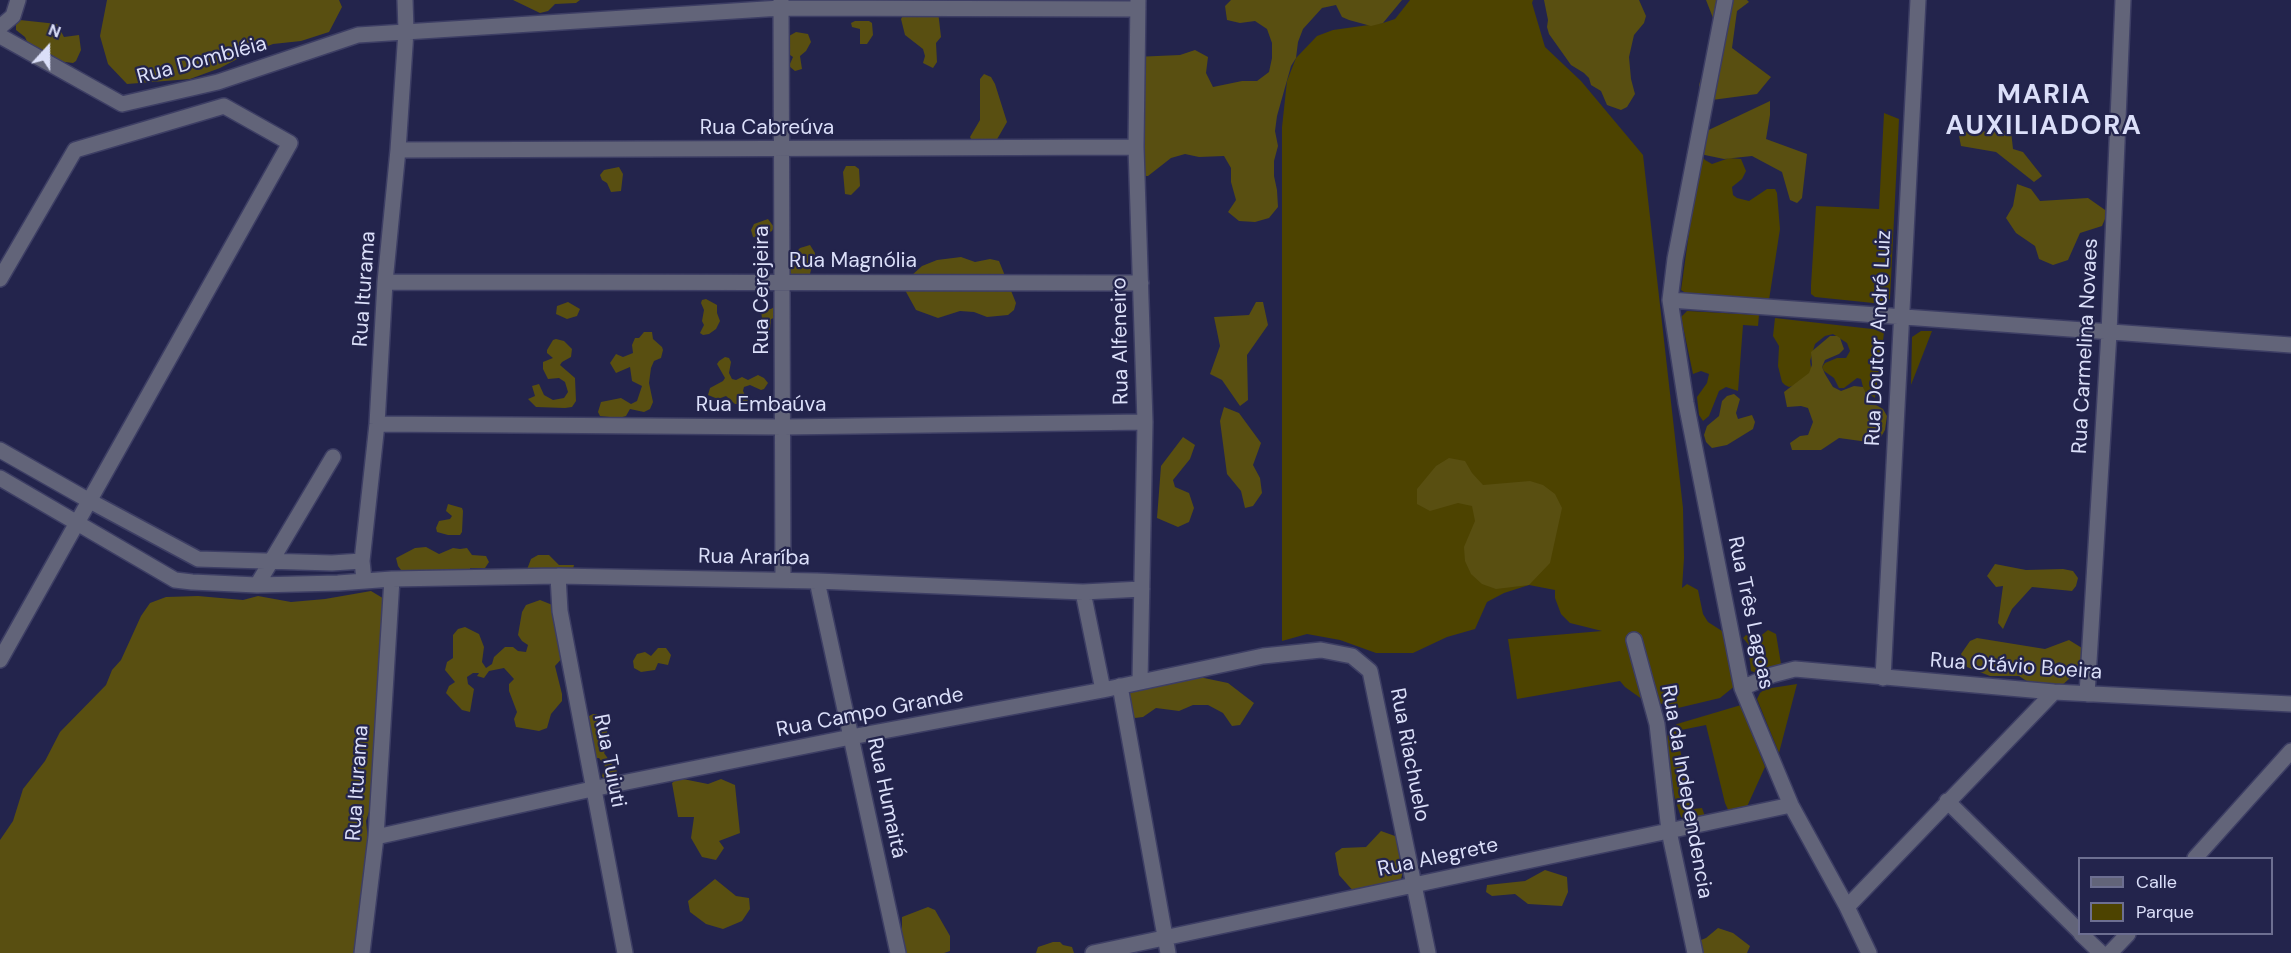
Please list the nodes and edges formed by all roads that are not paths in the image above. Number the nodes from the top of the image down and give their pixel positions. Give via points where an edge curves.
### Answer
1 (18, 0) edge
2 (405, 0) edge
3 (1153, 0) edge
4 (1725, 0) edge
5 (1918, 0) edge
6 (2122, 0) edge
7 (781, 4) edge
8 (1138, 4) edge
9 (0, 27) edge
10 (406, 31) junction
11 (0, 36) edge
12 (1136, 147) junction
13 (782, 149) junction
14 (398, 150) junction
15 (0, 279) edge
16 (782, 281) junction
17 (386, 282) junction
18 (1141, 284) junction
19 (1670, 300) junction
20 (1901, 317) junction
21 (2109, 333) junction
22 (2291, 345) edge
23 (1145, 422) junction
24 (377, 424) junction
25 (784, 427) junction
26 (0, 450) edge
27 (333, 457) dead end
28 (0, 478) edge
29 (88, 500) junction
30 (76, 522) junction
31 (272, 561) junction
32 (362, 561) junction
33 (558, 576) junction
34 (392, 579) junction
35 (364, 580) junction
36 (783, 580) junction
37 (817, 581) junction
38 (257, 585) junction
39 (1142, 589) junction
40 (1083, 592) junction
41 (1634, 640) dead end
42 (0, 660) edge
43 (1370, 671) joint
44 (1883, 678) junction
45 (1140, 681) junction
46 (1120, 686) junction
47 (1742, 688) junction
48 (1103, 690) junction
49 (2055, 692) junction
50 (2087, 694) junction
51 (2291, 704) edge
52 (851, 737) junction
53 (2291, 751) edge
54 (592, 789) junction
55 (1947, 801) junction
56 (1791, 805) junction
57 (1669, 831) junction
58 (375, 837) junction
59 (2196, 857) edge
60 (1414, 885) junction
61 (1847, 907) junction
62 (2078, 931) edge
63 (2082, 935) edge
64 (2125, 935) edge
65 (1165, 937) junction
66 (363, 949) edge
67 (625, 953) edge
68 (898, 953) edge
69 (1093, 953) edge
70 (1168, 953) edge
71 (1428, 953) edge
72 (1695, 953) edge
73 (1869, 953) edge
74 (2101, 953) edge
75 (2110, 953) edge

1 - 9 street via 13,16
2 - 10 street, Rua Iturama
3 - 8 street
4 - 19 street, Rua Três Lagoas
5 - 20 street, Rua Doutor André Luiz
6 - 21 street, Rua Carmelina Novaes
7 - 8 street, Rua Dombléia
7 - 10 street, Rua Dombléia
7 - 13 street, Rua Cerejeira
8 - 12 street, Rua Alfeneiro
10 - 11 street, Rua Dombléia via 358,35 218,82 122,104
10 - 14 street, Rua Iturama
12 - 13 street, Rua Cabreúva
12 - 18 street, Rua Alfeneiro
13 - 14 street, Rua Cabreúva
13 - 16 street, Rua Cerejeira
14 - 17 street, Rua Iturama
15 - 29 street via 75,150 224,106 290,143
16 - 17 street, Rua Magnólia
16 - 18 street, Rua Magnólia
16 - 25 street, Rua Cerejeira
17 - 24 street, Rua Iturama
18 - 23 street, Rua Alfeneiro
19 - 20 street
19 - 47 street, Rua Três Lagoas via 1686,403
20 - 21 street
20 - 44 street, Rua Doutor André Luiz
21 - 22 street
21 - 50 street, Rua Carmelina Novaes
23 - 25 street, Rua Embaúva
23 - 39 street, Rua Alfeneiro
24 - 25 street, Rua Embaúva
24 - 32 street, Rua Iturama
25 - 36 street, Rua Cerejeira
26 - 29 street
27 - 31 street
28 - 30 street, Rua Araríba
29 - 30 street
29 - 31 street via 198,559
30 - 38 street, Rua Araríba via 175,579
30 - 42 street
31 - 32 street
31 - 38 street
32 - 35 street, Rua Iturama
33 - 34 street, Rua Araríba
33 - 36 street, Rua Araríba
33 - 54 street, Rua Tuiuti via 560,611
34 - 35 street, Rua Araríba
34 - 58 street, Rua Iturama
35 - 38 street, Rua Araríba
36 - 37 street, Rua Araríba
37 - 40 street, Rua Araríba
37 - 52 street, Rua Humaitá
39 - 40 street, Rua Araríba
39 - 45 street, Rua Alfeneiro
40 - 48 street
41 - 57 street, Rua da Independencia via 1657,724
43 - 45 street, Rua Campo Grande via 1352,656 1321,650 1263,656
43 - 60 street, Rua Riachuelo
44 - 47 street, Rua Otávio Boeira via 1795,669
44 - 49 street, Rua Otávio Boeira
45 - 46 street, Rua Campo Grande
46 - 48 street, Rua Campo Grande
46 - 65 street
47 - 56 street, Rua Três Lagoas
48 - 52 street, Rua Campo Grande
49 - 50 street, Rua Otávio Boeira
49 - 55 street
50 - 51 street, Rua Otávio Boeira
52 - 54 street, Rua Campo Grande
52 - 68 street, Rua Humaitá
53 - 59 street
54 - 58 street, Rua Campo Grande
54 - 67 street, Rua Tuiuti
55 - 61 street
55 - 62 street
56 - 57 street, Rua Alegrete
56 - 61 street, Rua Três Lagoas
57 - 60 street, Rua Alegrete
57 - 72 street, Rua da Independencia
58 - 66 street, Rua Iturama
60 - 65 street, Rua Alegrete
60 - 71 street, Rua Riachuelo
61 - 73 street, Rua Três Lagoas
63 - 74 street
64 - 75 street
65 - 69 street, Rua Alegrete
65 - 70 street

